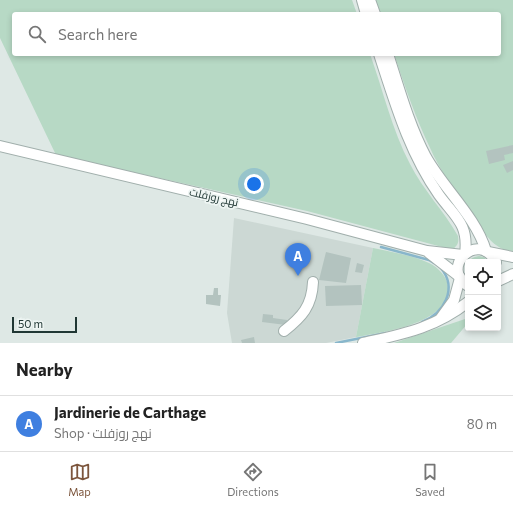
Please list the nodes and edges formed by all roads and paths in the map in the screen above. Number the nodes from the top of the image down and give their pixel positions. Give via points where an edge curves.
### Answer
1 (362, 0) edge
2 (370, 0) edge
3 (365, 12) edge
4 (374, 12) edge
5 (380, 56) edge
6 (389, 56) edge
7 (0, 146) edge
8 (427, 251) junction
9 (487, 252) junction
10 (464, 254) junction
11 (513, 257) edge
12 (493, 259) edge
13 (513, 274) edge
14 (460, 277) junction
15 (501, 280) edge
16 (313, 282) dead end
17 (465, 283) edge
18 (465, 304) edge
19 (438, 322) junction
20 (284, 331) dead end
21 (363, 343) edge

1 - 3 street
2 - 4 street
5 - 10 street via 402,124 418,160 438,194 464,229
6 - 9 street via 426,156 479,232
7 - 8 street, نهج روزفلت via 299,217
8 - 10 street, نهج روزفلت
8 - 14 street, نهج روزفلت
9 - 10 street, نهج روزفلت via 475,249
9 - 11 street, نهج روزفلت
9 - 12 street
10 - 14 street via 458,265
13 - 15 street
14 - 17 street, نهج روزفلت
14 - 19 street via 454,300
16 - 20 street via 317,297 301,318
18 - 19 street
19 - 21 street via 405,334

